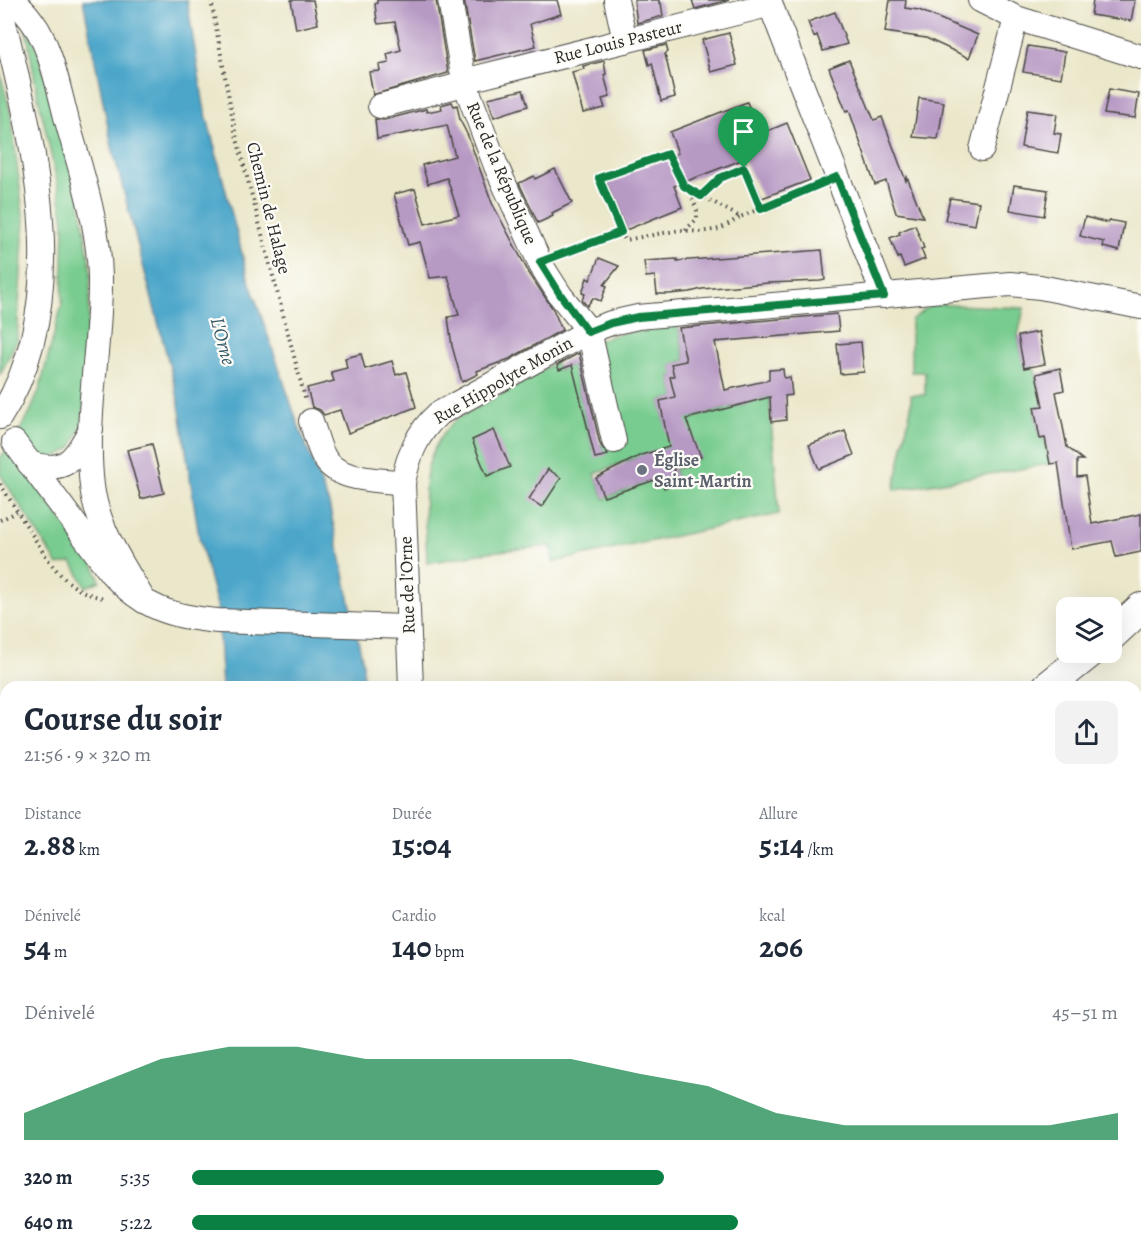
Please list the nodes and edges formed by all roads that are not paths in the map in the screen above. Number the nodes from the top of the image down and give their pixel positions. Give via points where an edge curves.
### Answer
1 (11, 0) edge
2 (450, 0) edge
3 (616, 0) edge
4 (770, 0) edge
5 (980, 0) edge
6 (0, 7) edge
7 (1016, 18) junction
8 (625, 40) junction
9 (1141, 57) edge
10 (464, 81) junction
11 (380, 106) dead end
12 (982, 149) dead end
13 (884, 296) junction
14 (1141, 307) edge
15 (588, 332) junction
16 (0, 417) edge
17 (311, 421) road end
18 (91, 429) junction
19 (615, 441) dead end
20 (14, 442) dead end
21 (29, 464) junction
22 (403, 483) junction
23 (144, 601) junction
24 (1141, 608) edge
25 (1122, 626) edge
26 (408, 627) junction
27 (1077, 663) edge
28 (411, 681) edge
29 (1055, 681) edge

1 - 18 street via 29,18 51,62 94,228 100,275
2 - 10 street, Rue de la République
3 - 8 street
4 - 8 street, Rue Louis Pasteur via 760,7
4 - 13 street
5 - 7 street
6 - 16 street via 20,88 42,242 39,308 30,350
7 - 9 street
7 - 12 street
8 - 10 street, Rue Louis Pasteur
10 - 11 street, Rue Louis Pasteur
10 - 15 street, Rue de la République via 496,166 540,262
13 - 14 street, Rue Hippolyte Monin via 1010,284
13 - 15 street, Rue Hippolyte Monin via 638,317
15 - 19 street
15 - 22 street, Rue Hippolyte Monin via 438,414 418,437 406,462
17 - 22 street via 324,458 333,468 346,475
18 - 21 street via 78,453 62,465 47,469
18 - 23 street via 92,487 105,534
20 - 21 street
21 - 23 street via 112,574
22 - 26 street, Rue de l'Orne
23 - 26 street via 169,613 218,621
24 - 25 main road
26 - 28 street, Rue de l'Orne
27 - 29 main road

